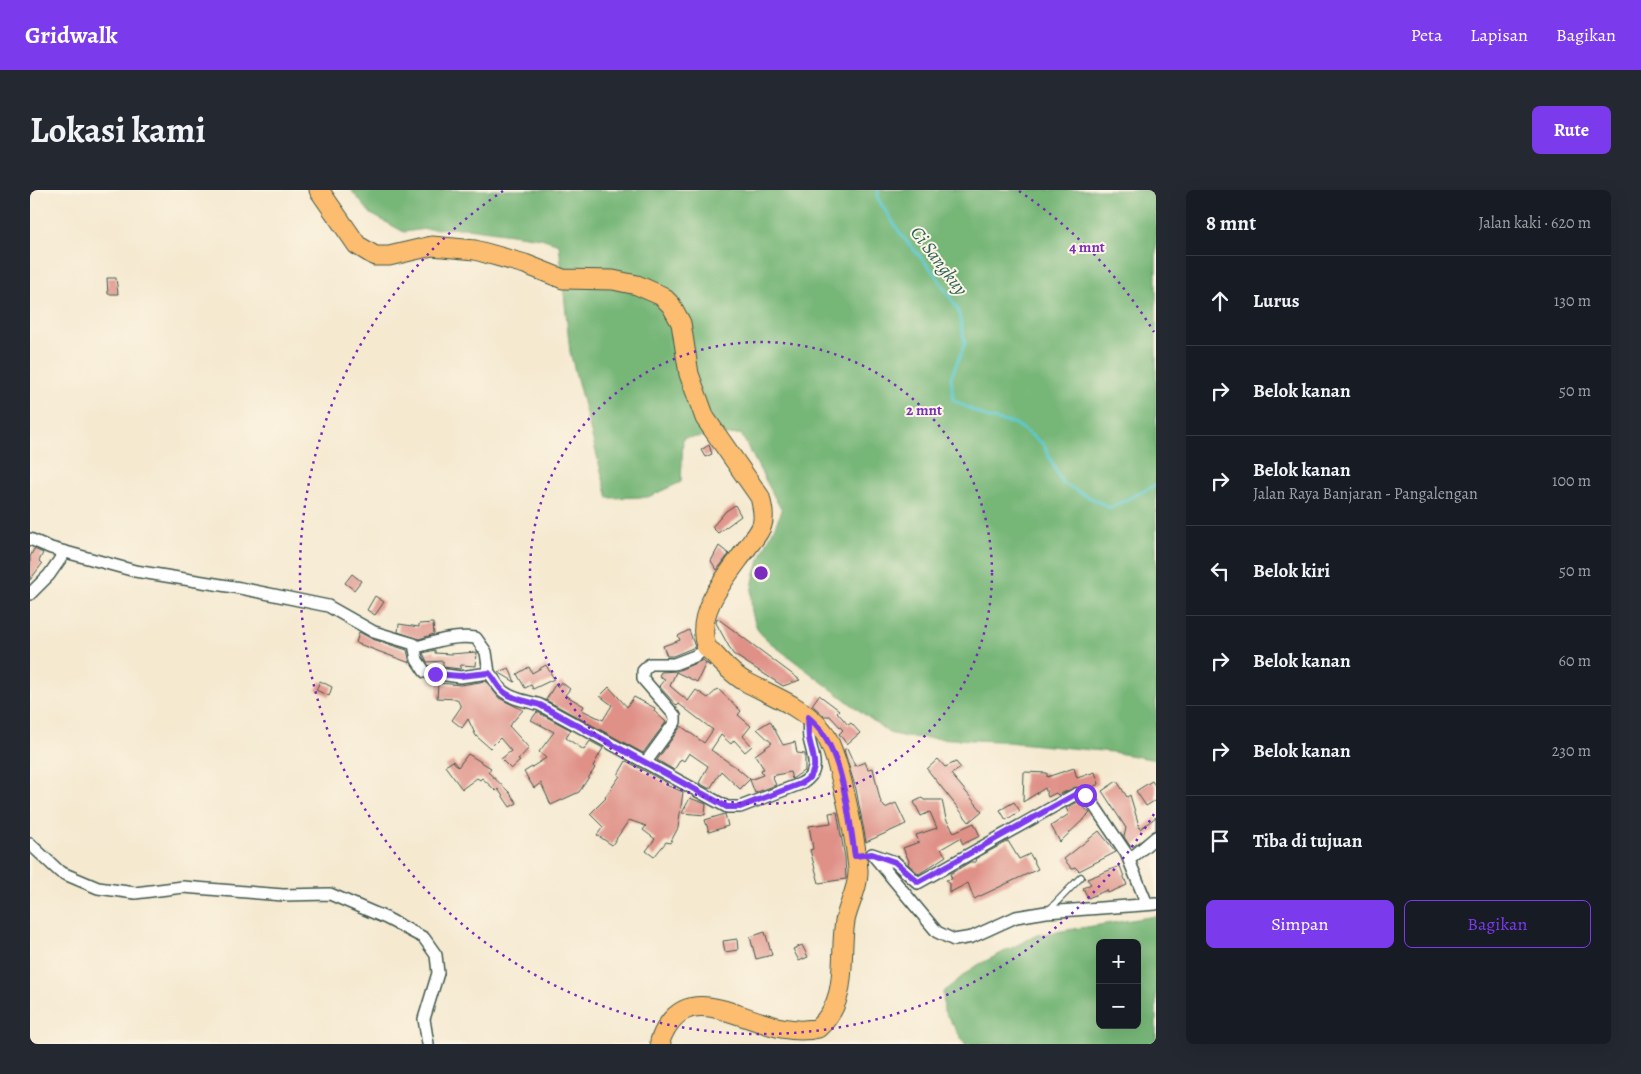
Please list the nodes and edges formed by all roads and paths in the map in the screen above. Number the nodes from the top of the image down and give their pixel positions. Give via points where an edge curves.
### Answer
1 (319, 190) edge
2 (30, 538) edge
3 (65, 552) junction
4 (30, 594) edge
5 (417, 647) junction
6 (707, 648) junction
7 (489, 673) junction
8 (808, 717) junction
9 (646, 762) junction
10 (1156, 837) edge
11 (30, 844) edge
12 (863, 855) junction
13 (1129, 860) junction
14 (1081, 878) dead end
15 (1151, 904) edge
16 (1046, 912) junction
17 (428, 1044) edge
18 (662, 1044) edge

1 - 6 main road via 358,245 376,256 432,246 475,250 563,279 613,280 637,285 662,296 671,305 681,323 695,394 720,440 760,497 763,511 762,526 708,610 703,626
2 - 3 street
3 - 4 street via 49,576
3 - 5 street via 135,571 328,606 374,632 412,642
5 - 7 street via 417,660 425,672 460,676
5 - 7 street via 448,638 476,638 486,652
6 - 8 main road via 746,682 769,692
6 - 9 street via 674,664 650,664 643,671 643,679 676,719
7 - 9 street via 502,691 512,697 540,705
8 - 9 street via 809,736 816,758 807,779 740,807 727,807
8 - 12 main road via 824,732 834,751
10 - 13 street
11 - 17 street via 60,872 98,888 135,892 183,887 330,894 386,918 424,938 436,955 438,973 424,1019
12 - 13 street via 895,862 918,882 1076,794 1082,794 1091,801
12 - 16 street via 944,936 962,940 1016,917
12 - 18 main road via 845,921 838,1000 819,1027 794,1042 776,1043 748,1035 718,1019 693,1013 673,1020 664,1030
13 - 15 street
14 - 16 lane
15 - 16 street

